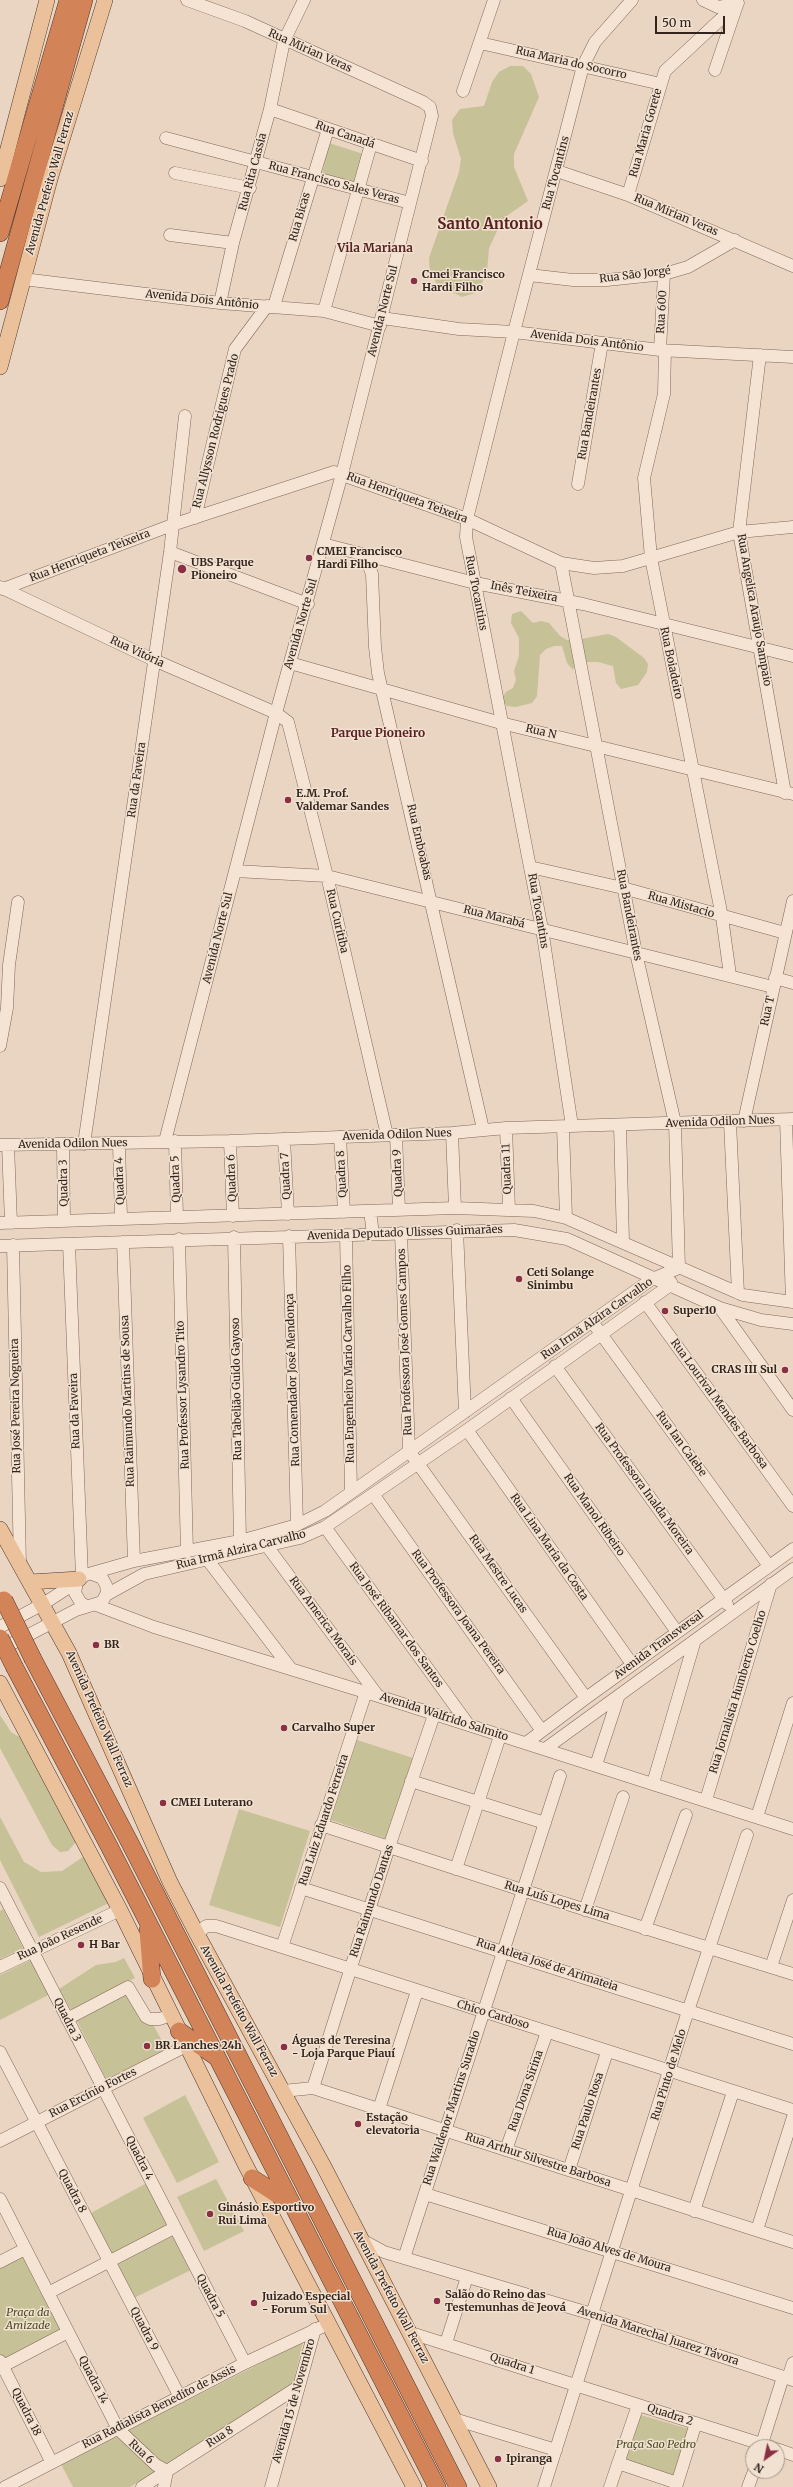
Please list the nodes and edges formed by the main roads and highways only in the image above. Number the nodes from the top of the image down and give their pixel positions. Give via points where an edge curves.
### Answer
1 (47, 0) edge
2 (68, 0) edge
3 (84, 0) edge
4 (105, 0) edge
5 (0, 179) edge
6 (0, 233) edge
7 (0, 301) edge
8 (0, 368) edge
9 (0, 1529) edge
10 (83, 1578) road end
11 (30, 1582) junction
12 (2, 1597) edge
13 (0, 1638) edge
14 (0, 1683) edge
15 (148, 1922) junction
16 (152, 1978) junction
17 (182, 2039) junction
18 (218, 2058) junction
19 (252, 2178) junction
20 (291, 2203) junction
21 (414, 2487) edge
22 (437, 2487) edge
23 (458, 2487) edge
24 (489, 2487) edge

1 - 5 main road
2 - 6 highway
3 - 7 highway, Avenida Prefeito Wall Ferraz
4 - 8 main road, Avenida Prefeito Wall Ferraz via 50,179
9 - 11 main road, Avenida Prefeito Wall Ferraz
10 - 11 main road
11 - 24 main road, Avenida Prefeito Wall Ferraz via 53,1622 92,1703 170,1882 362,2240 378,2256 411,2333
12 - 23 highway, Avenida Prefeito Wall Ferraz, bridge via 137,1856
13 - 15 highway, bridge
14 - 16 main road via 120,1910
15 - 16 highway
15 - 18 highway
16 - 17 main road
17 - 18 highway
17 - 19 main road
18 - 20 highway
19 - 20 highway
19 - 21 main road via 321,2327
20 - 22 highway

